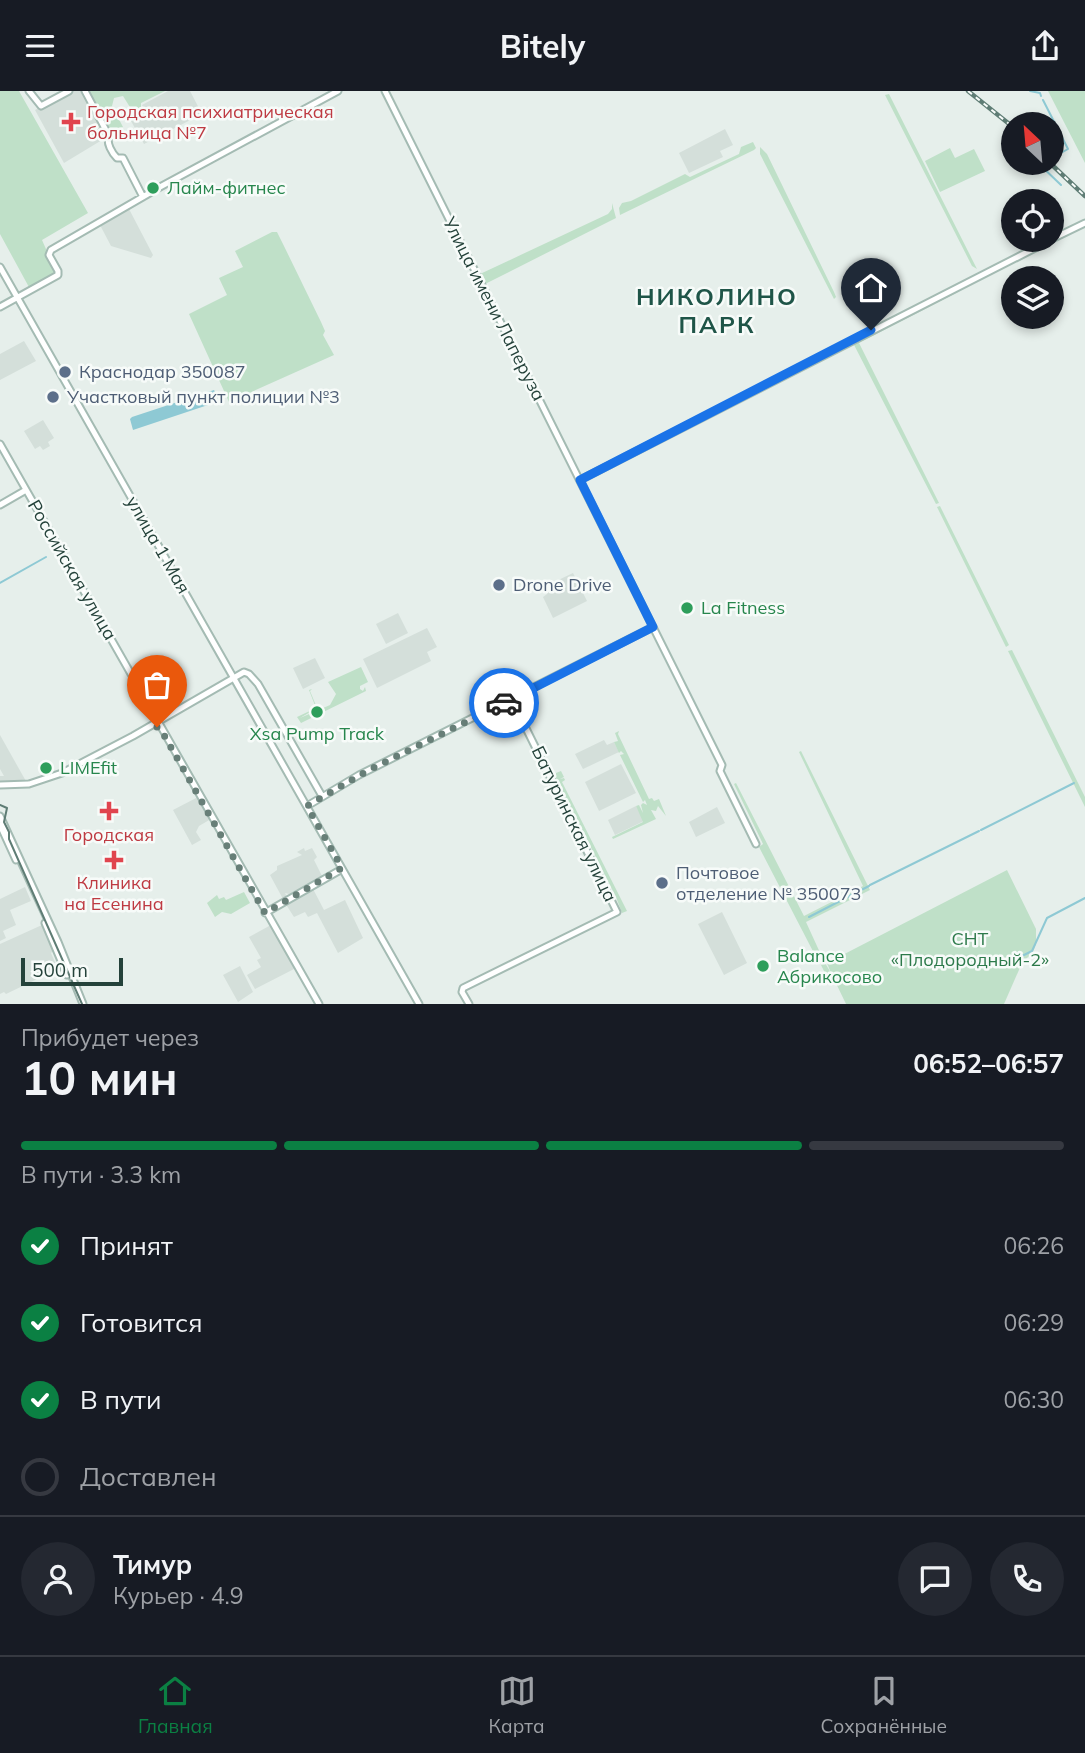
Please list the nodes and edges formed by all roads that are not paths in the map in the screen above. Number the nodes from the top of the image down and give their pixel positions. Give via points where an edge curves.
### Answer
1 (29, 91) edge
2 (69, 91) edge
3 (85, 91) edge
4 (338, 91) edge
5 (385, 91) edge
6 (143, 197) junction
7 (1085, 223) edge
8 (1064, 234) edge
9 (1027, 252) edge
10 (0, 267) edge
11 (17, 297) junction
12 (0, 307) edge
13 (0, 446) edge
14 (580, 480) junction
15 (24, 491) junction
16 (0, 505) edge
17 (653, 627) junction
18 (234, 678) junction
19 (512, 700) junction
20 (496, 708) junction
21 (516, 708) junction
22 (156, 725) junction
23 (125, 742) junction
24 (2, 788) edge
25 (322, 796) junction
26 (307, 806) junction
27 (0, 816) edge
28 (0, 825) edge
29 (756, 844) dead end
30 (20, 864) junction
31 (342, 868) junction
32 (265, 912) junction
33 (81, 1004) edge
34 (318, 1004) edge
35 (419, 1004) edge
36 (468, 1004) edge

1 - 2 street via 39,106
3 - 6 street via 114,154 122,158
4 - 6 street
5 - 14 street, Улица имени Лаперуза
6 - 11 street via 50,252 57,276
7 - 8 street
9 - 14 street
10 - 11 street, улица 1 Мая
11 - 12 street
11 - 18 street, улица 1 Мая
13 - 15 street, Российская улица
14 - 17 street, Улица имени Лаперуза
15 - 16 street
15 - 22 street, Российская улица
17 - 19 street
17 - 29 street, Улица имени Лаперуза
18 - 22 street
18 - 25 street via 247,672 261,689
18 - 26 street, улица 1 Мая
19 - 20 street
19 - 21 street, Батуринская улица
20 - 21 street
20 - 25 street
21 - 36 street, Батуринская улица via 616,913 462,992
22 - 23 street
22 - 23 street
22 - 32 street, Российская улица
22 - 32 street, Российская улица via 165,733
23 - 24 street via 45,783
25 - 26 street
26 - 31 street, улица 1 Мая
27 - 30 street
28 - 30 street
30 - 33 street
31 - 32 street
31 - 35 street
32 - 34 street, Российская улица

